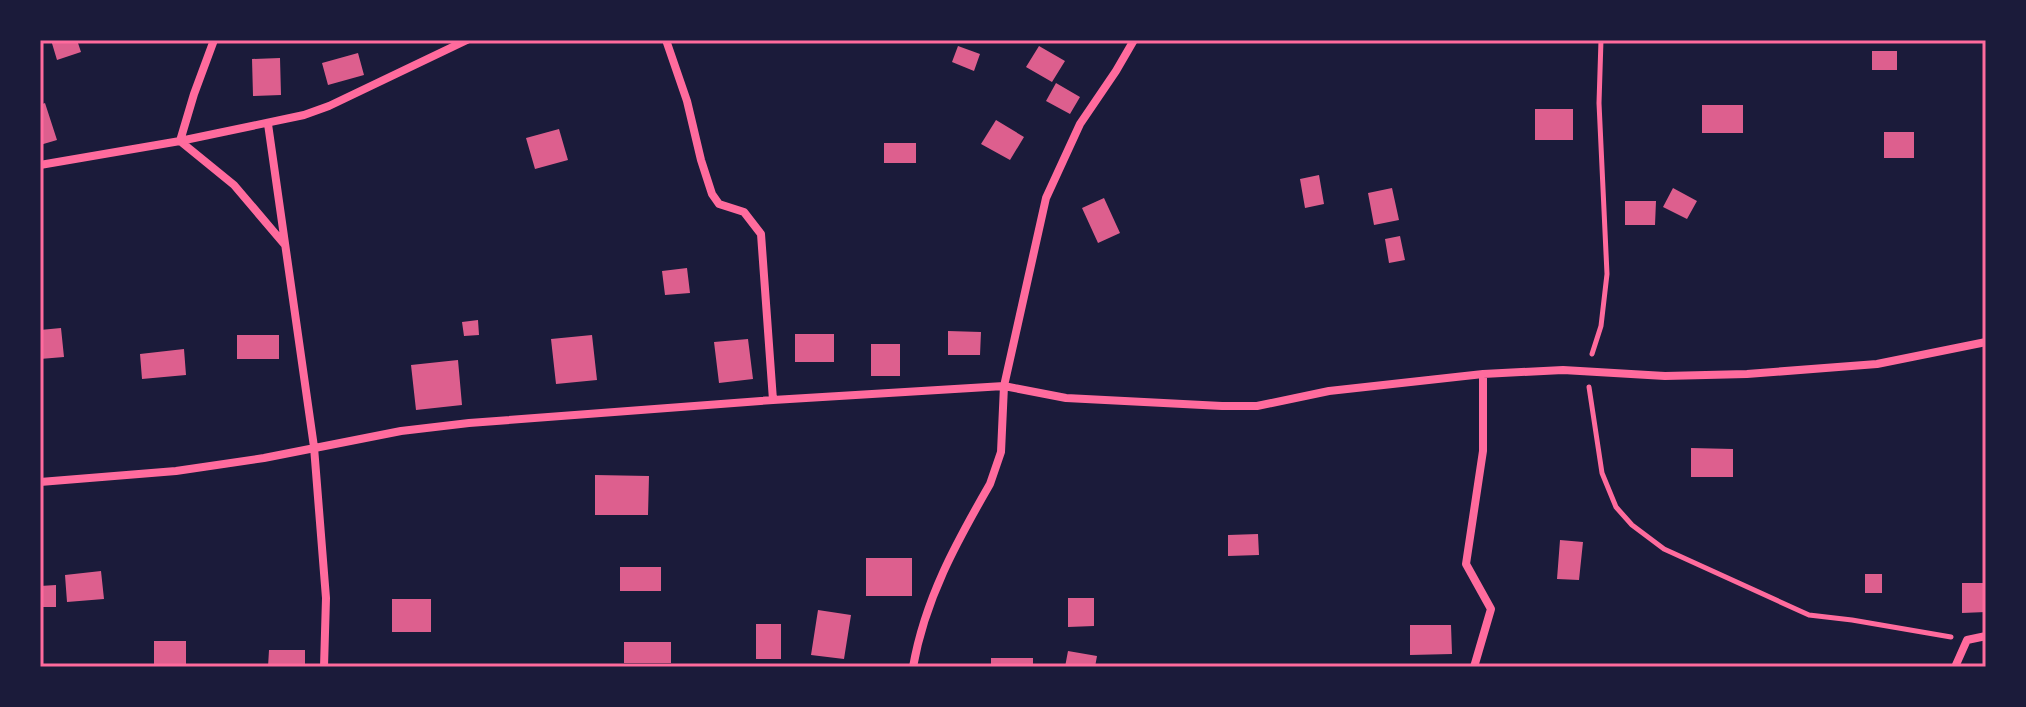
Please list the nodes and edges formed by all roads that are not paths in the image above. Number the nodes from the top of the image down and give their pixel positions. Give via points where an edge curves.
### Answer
1 (214, 40) edge
2 (467, 40) edge
3 (666, 40) edge
4 (1134, 40) edge
5 (268, 124) junction
6 (180, 141) junction
7 (40, 165) edge
8 (286, 246) junction
9 (1986, 342) edge
10 (1483, 374) junction
11 (1004, 386) junction
12 (773, 400) junction
13 (314, 447) junction
14 (40, 482) edge
15 (1986, 636) edge
16 (324, 667) edge
17 (913, 667) edge
18 (1474, 667) edge
19 (1955, 667) edge

1 - 6 street
2 - 5 street via 329,106
3 - 12 street via 712,194 719,204 744,212 761,234
4 - 11 street via 1080,124 1046,198
5 - 6 street
5 - 8 street
6 - 7 street
6 - 8 street via 234,185
8 - 13 street
9 - 10 street via 1877,364 1747,374
10 - 11 street via 1329,391 1257,406 1066,398
10 - 18 street via 1483,451 1466,564 1491,609
11 - 12 street
11 - 17 street via 996,470 940,576
12 - 13 street via 469,423
13 - 14 street via 176,471
13 - 16 street via 326,598
15 - 19 street via 1967,640

